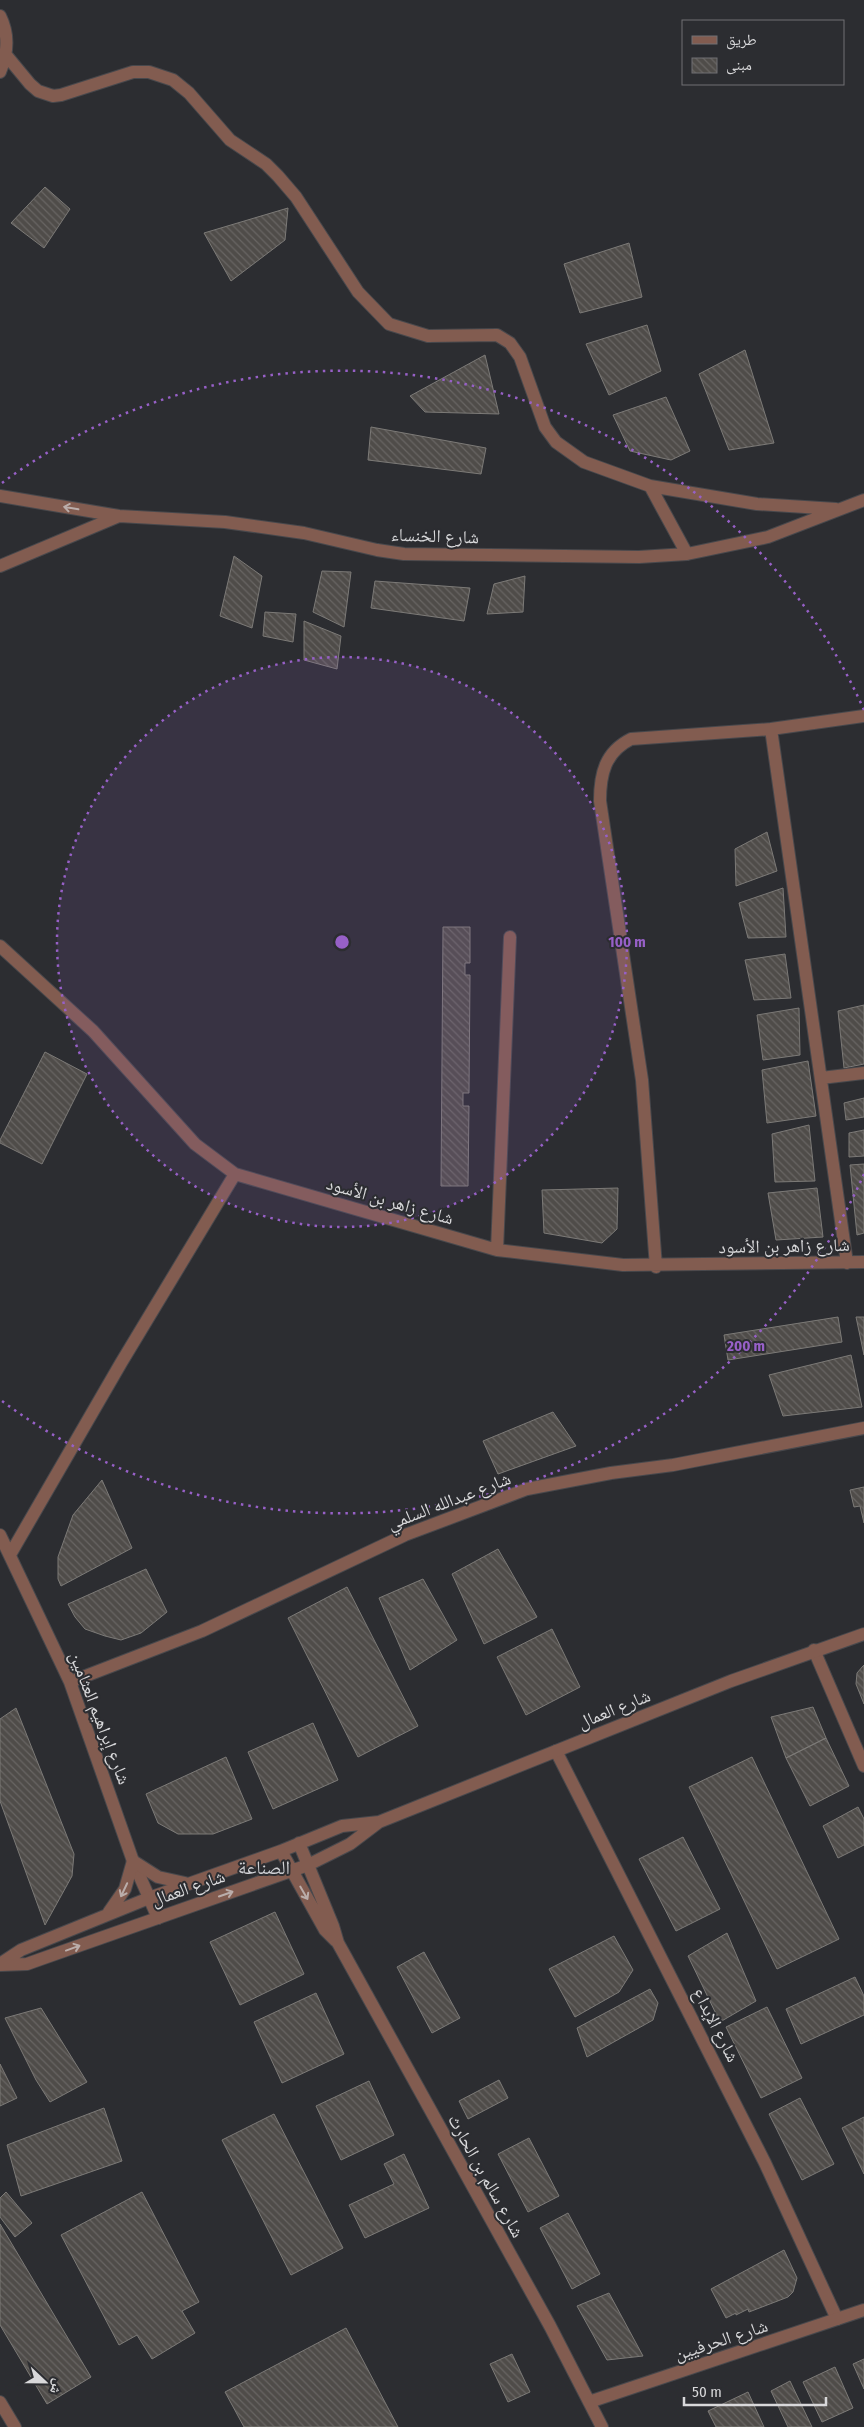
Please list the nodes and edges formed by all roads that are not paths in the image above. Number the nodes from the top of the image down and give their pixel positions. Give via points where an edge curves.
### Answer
1 (0, 16) edge
2 (6, 55) junction
3 (0, 72) edge
4 (650, 486) junction
5 (0, 496) edge
6 (863, 505) edge
7 (842, 509) junction
8 (119, 516) junction
9 (687, 554) junction
10 (0, 566) edge
11 (864, 716) edge
12 (771, 729) junction
13 (510, 936) dead end
14 (0, 946) edge
15 (864, 1073) edge
16 (820, 1078) junction
17 (235, 1174) junction
18 (497, 1250) junction
19 (847, 1262) junction
20 (864, 1262) edge
21 (656, 1266) junction
22 (864, 1428) edge
23 (0, 1535) edge
24 (11, 1554) junction
25 (864, 1634) edge
26 (814, 1650) junction
27 (70, 1682) junction
28 (556, 1751) junction
29 (864, 1766) edge
30 (379, 1822) junction
31 (299, 1843) junction
32 (281, 1851) junction
33 (133, 1861) junction
34 (308, 1865) junction
35 (291, 1871) junction
36 (186, 1884) junction
37 (149, 1898) junction
38 (108, 1914) junction
39 (158, 1918) junction
40 (338, 1943) junction
41 (0, 1964) edge
42 (864, 2310) edge
43 (837, 2319) junction
44 (0, 2402) edge
45 (589, 2402) junction
46 (15, 2427) edge
47 (602, 2427) edge

1 - 2 street via 7,39
2 - 3 street
2 - 4 street via 38,91 53,96 133,72 149,72 173,80 189,93 230,140 278,176 296,197 358,292 389,324 428,336 497,335 520,357 545,427 556,442 584,462
4 - 7 street via 757,504
4 - 9 street
8 -> 5 street, شارع الخنساء
6 - 7 street, شارع الخنساء
7 - 9 street, شارع الخنساء via 768,537
8 - 9 street, شارع الخنساء via 225,522 304,533 404,554 639,557
8 - 10 street
11 - 12 street
12 - 16 street
12 - 21 street via 630,739 610,755 601,776 600,801 642,1080
13 - 18 street
14 - 17 street, شارع زاهر بن الأسود via 93,1031 195,1144
15 - 16 street
16 - 19 street
17 - 18 street, شارع زاهر بن الأسود
17 - 24 street
18 - 21 street, شارع زاهر بن الأسود via 579,1261
19 - 20 street, شارع زاهر بن الأسود
19 - 21 street, شارع زاهر بن الأسود
22 - 27 street, شارع عبدالله السلمي via 682,1464 527,1489 405,1535 202,1632
23 - 24 street, شارع إبراهيم العثامين
24 - 27 street, شارع إبراهيم العثامين
25 - 26 street, شارع العمال
26 - 28 street, شارع العمال
26 - 29 street
27 - 33 street, شارع إبراهيم العثامين
28 - 30 street, شارع العمال
28 - 43 street, شارع الإبداع via 764,2163
30 - 31 street, شارع العمال via 342,1826
30 - 34 street, شارع العمال via 350,1844
31 - 32 street, شارع العمال
31 - 34 street, شارع سالم بن الحارث
32 - 35 street, شارع سالم بن الحارث
32 - 36 street, شارع العمال
33 - 36 street via 158,1877
33 - 37 street, شارع إبراهيم العثامين
33 -> 38 street via 125,1889
34 - 35 street, شارع العمال
34 - 40 street, شارع سالم بن الحارث
39 -> 35 street, شارع العمال
35 -> 40 street, شارع سالم بن الحارث via 325,1930
36 - 37 street, شارع العمال
37 - 38 street, شارع العمال
37 - 39 street, شارع إبراهيم العثامين
38 - 41 street, شارع العمال via 21,1950
41 -> 39 street, شارع العمال via 27,1964
40 - 45 street, شارع سالم بن الحارث
42 - 43 street, شارع الحرفيين
43 - 45 street, شارع الحرفيين
44 - 46 street
45 - 47 street, شارع سالم بن الحارث

